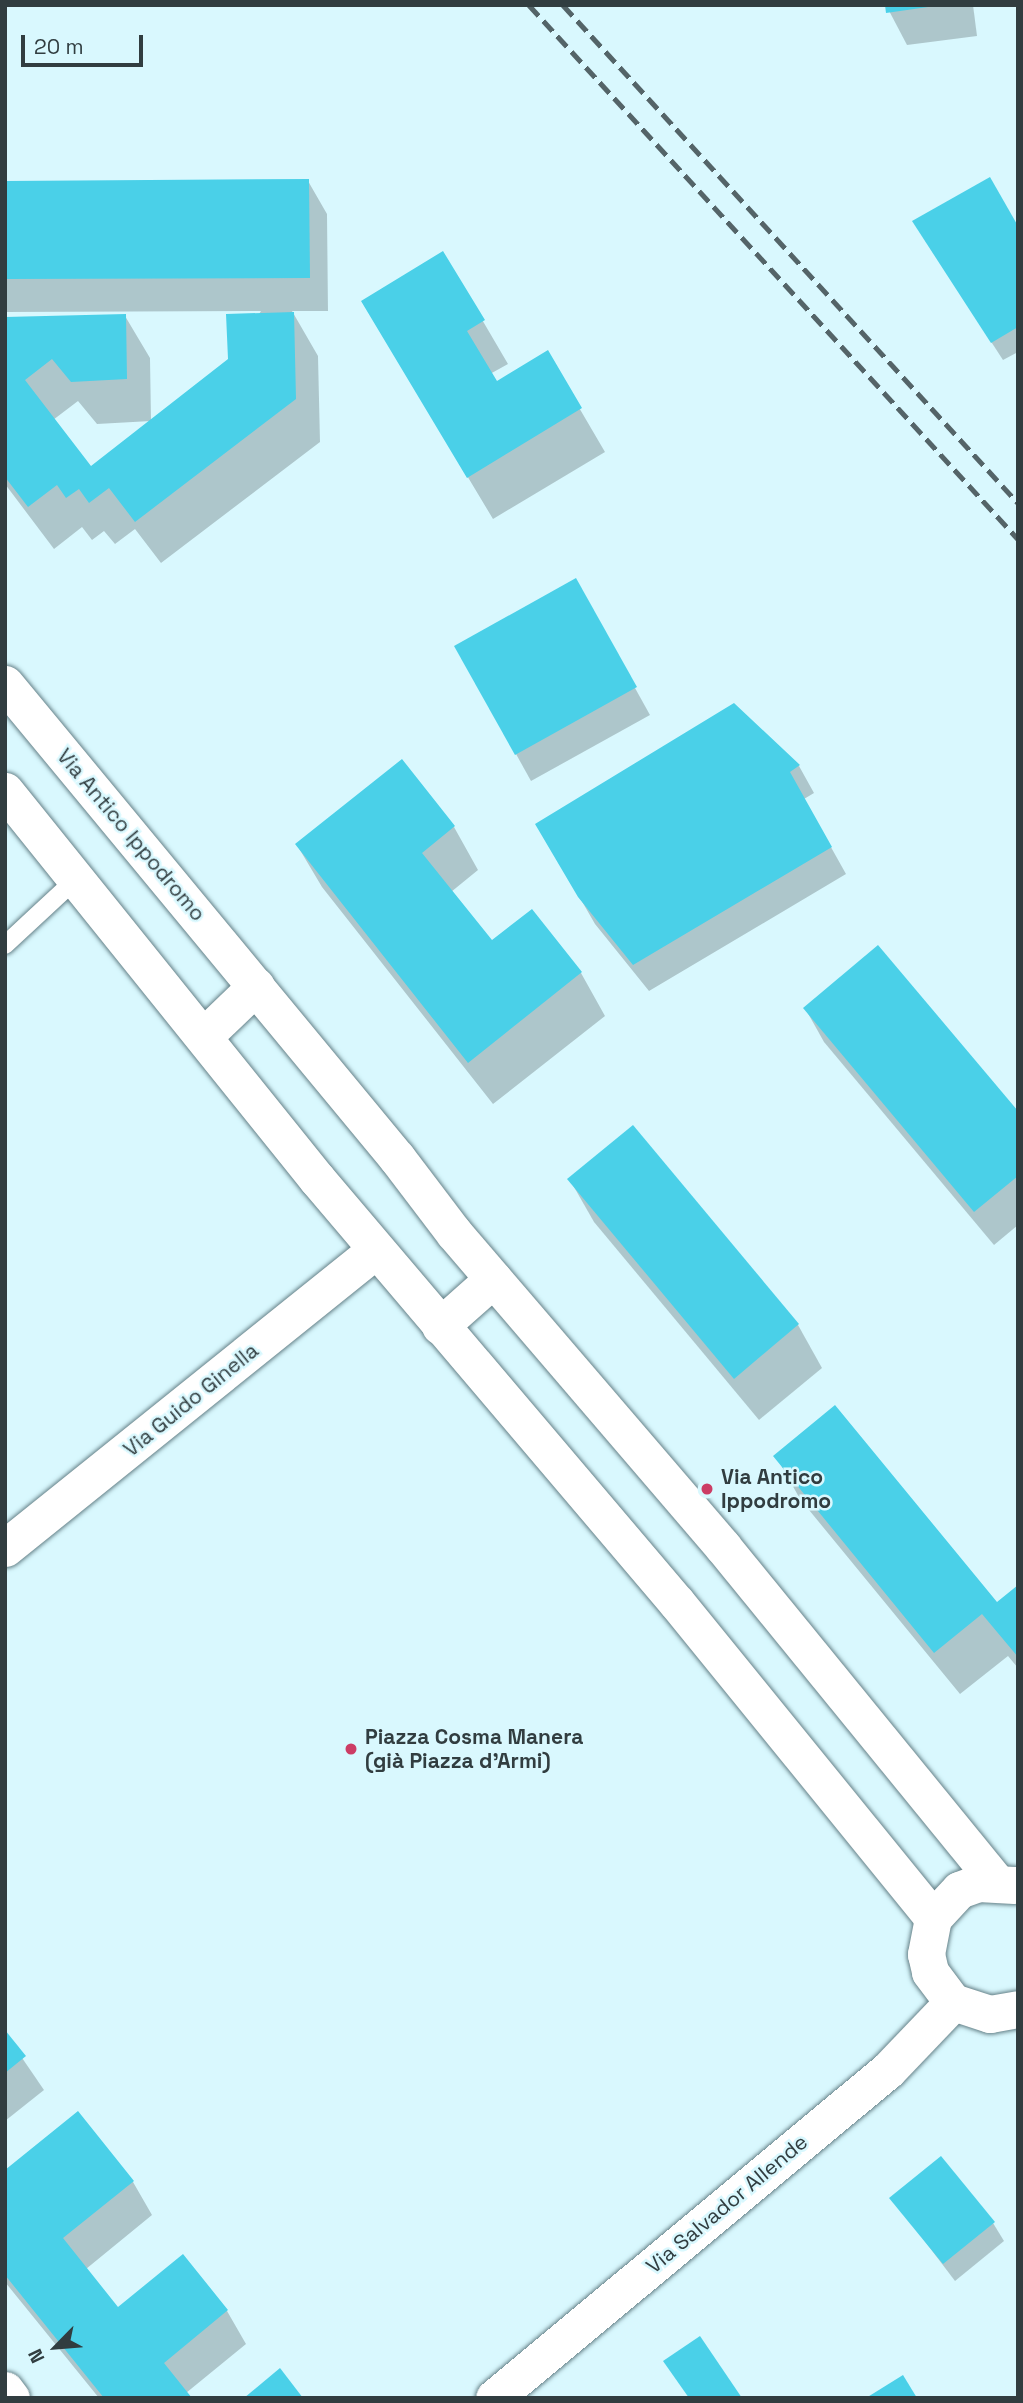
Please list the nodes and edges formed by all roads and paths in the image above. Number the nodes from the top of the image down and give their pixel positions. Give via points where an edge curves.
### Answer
1 (5, 684) edge
2 (5, 791) edge
3 (76, 879) junction
4 (5, 945) edge
5 (256, 986) junction
6 (204, 1036) junction
7 (375, 1250) junction
8 (493, 1279) junction
9 (440, 1326) junction
10 (5, 1548) edge
11 (1007, 1884) edge
12 (933, 1918) junction
13 (953, 2002) junction
14 (1018, 2009) edge
15 (5, 2390) edge
16 (11, 2398) edge
17 (494, 2398) edge

1 - 5 street, Via Antico Ippodromo
2 - 3 street
3 - 4 lane
3 - 6 street
5 - 6 street
5 - 8 street, Via Antico Ippodromo
6 - 7 street
7 - 9 street
7 - 10 street, Via Guido Ginella
8 - 9 street
8 - 11 street, Via Antico Ippodromo
9 - 12 street via 677,1603
11 - 12 street via 959,1890
12 - 13 street via 927,1935 930,1972
13 - 14 street via 990,2014
13 - 17 street, Via Salvador Allende via 888,2070
15 - 16 street

